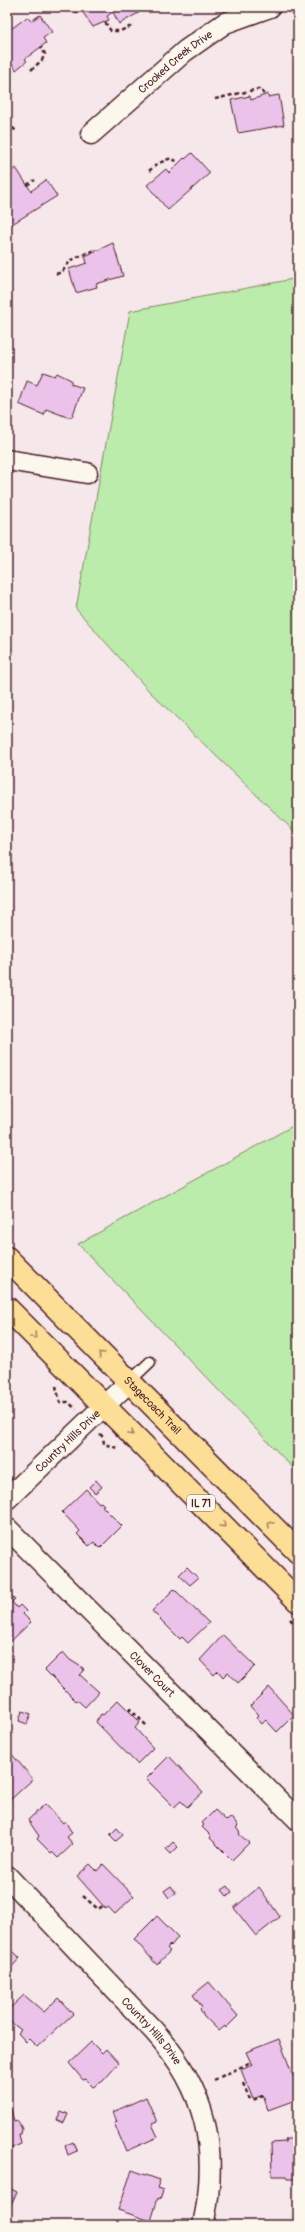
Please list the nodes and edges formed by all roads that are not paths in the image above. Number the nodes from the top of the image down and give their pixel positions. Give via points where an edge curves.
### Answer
1 (270, 7) edge
2 (91, 134) dead end
3 (7, 460) edge
4 (87, 473) dead end
5 (7, 1258) edge
6 (7, 1308) edge
7 (150, 1362) dead end
8 (129, 1382) junction
9 (104, 1406) junction
10 (7, 1499) edge
11 (7, 1528) edge
12 (298, 1552) edge
13 (298, 1601) edge
14 (298, 1820) edge
15 (7, 1876) edge
16 (203, 2225) edge

1 - 2 street, Crooked Creek Drive via 225,23 185,51
3 - 4 street
8 -> 5 main road, Stagecoach Trail
6 -> 9 main road, IL 71
7 - 8 lane
8 - 9 street, Country Hills Drive
12 -> 8 main road, Stagecoach Trail
9 - 10 street, Country Hills Drive
9 -> 13 main road, IL 71
11 - 14 street, Clover Court
15 - 16 street, Country Hills Drive via 154,2031 190,2081 203,2114 211,2159 210,2186

